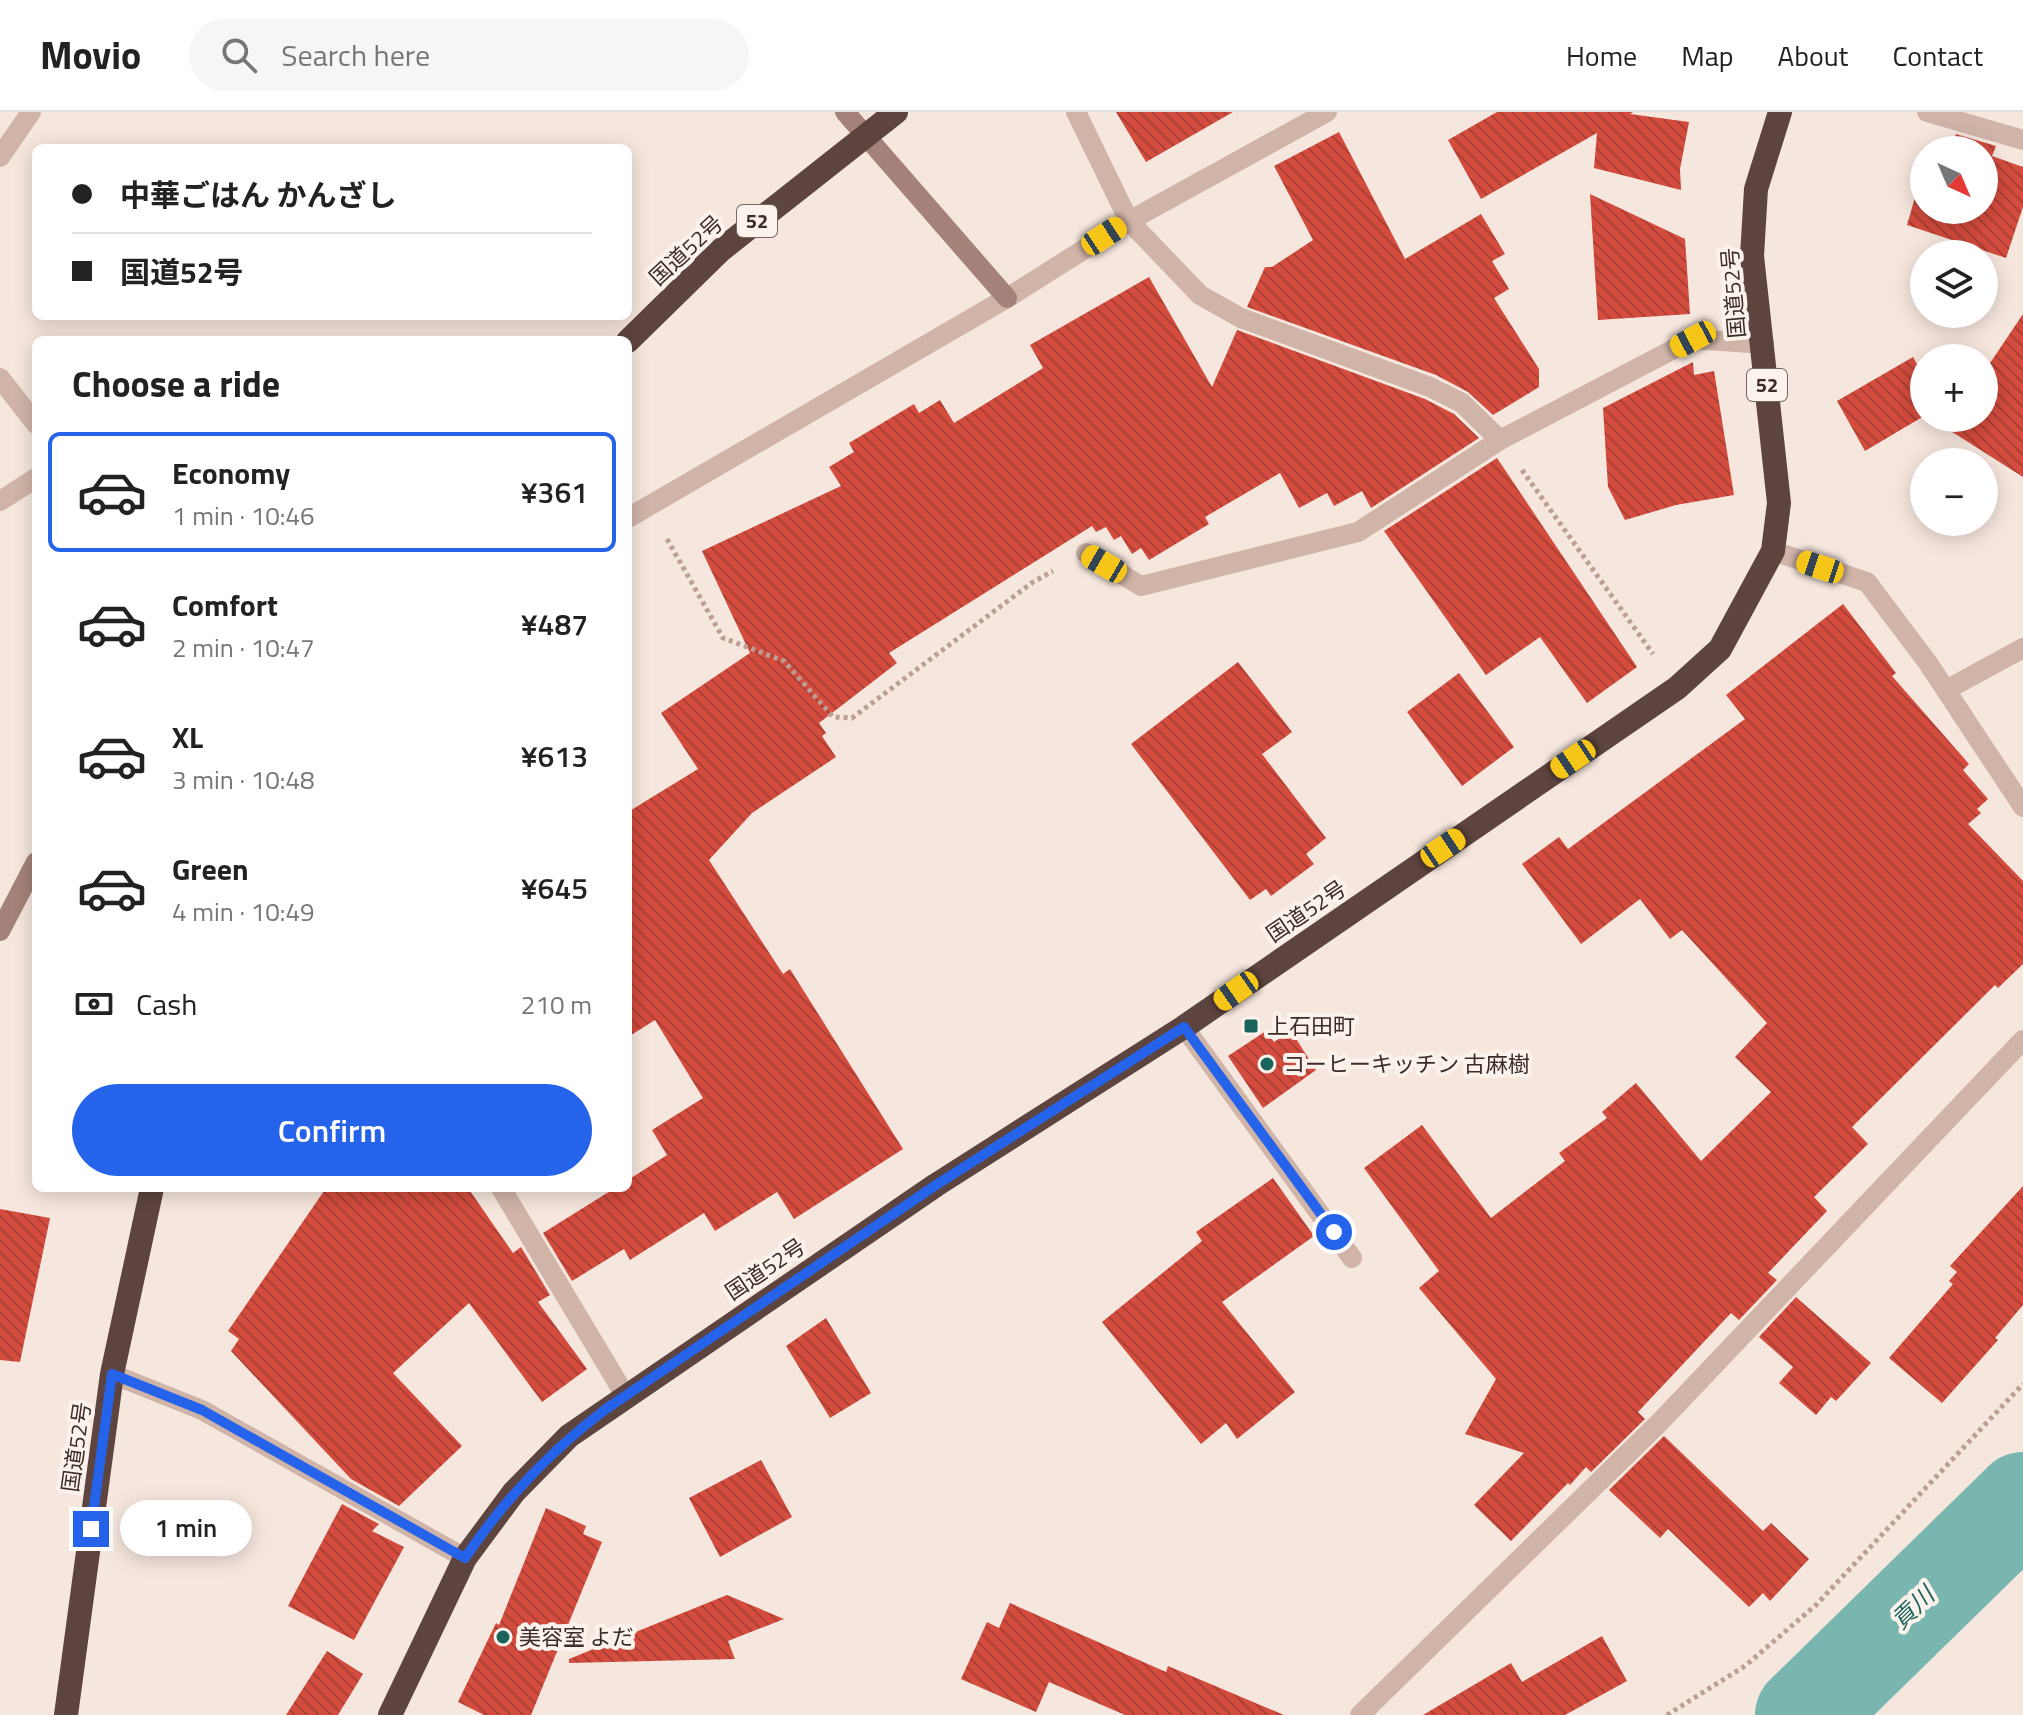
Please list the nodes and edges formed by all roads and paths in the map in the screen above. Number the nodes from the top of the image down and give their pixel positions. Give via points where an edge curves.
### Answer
1 (31, 112) edge
2 (845, 112) edge
3 (896, 112) edge
4 (1076, 112) edge
5 (1327, 112) edge
6 (1780, 112) edge
7 (1927, 112) edge
8 (864, 135) junction
9 (2023, 140) edge
10 (0, 157) edge
11 (1129, 221) junction
12 (1007, 298) junction
13 (632, 337) edge
14 (1764, 344) junction
15 (0, 378) edge
16 (32, 419) edge
17 (1500, 440) junction
18 (32, 481) edge
19 (0, 501) edge
20 (649, 507) junction
21 (632, 516) edge
22 (1773, 551) junction
23 (1086, 553) joint
24 (2023, 648) edge
25 (1677, 688) junction
26 (1946, 690) junction
27 (2023, 807) edge
28 (32, 870) edge
29 (0, 931) edge
30 (1184, 1027) junction
31 (2023, 1040) edge
32 (151, 1192) edge
33 (503, 1192) edge
34 (1352, 1258) dead end
35 (112, 1374) junction
36 (2023, 1384) edge
37 (625, 1395) junction
38 (465, 1558) junction
39 (66, 1715) edge
40 (390, 1715) edge
41 (1360, 1715) edge
42 (1667, 1715) edge

1 - 10 street
2 - 8 street
3 - 8 highway, 国道52号 / 52
4 - 11 street
5 - 11 street
6 - 14 highway, 国道52号 / 52 via 1756,189 1752,256
7 - 9 street
8 - 12 street
8 - 13 highway, 国道52号 / 52 via 721,250
11 - 12 street
11 - 17 street via 1200,295 1241,318 1430,387 1462,403
12 - 20 street
14 - 17 street via 1693,339
14 - 22 highway, 国道52号 / 52 via 1779,503
15 - 16 street
17 - 23 street via 1358,532 1141,586
17 - 25 path
18 - 19 street
20 - 21 street
20 - 23 path via 723,638 784,661 833,717 852,718 1033,582
22 - 25 highway, 国道52号 / 52 via 1720,649
22 - 26 street via 1867,582
24 - 26 street
25 - 30 highway, 国道52号 / 52
26 - 27 street
28 - 29 street
30 - 34 street
30 - 37 highway, 国道52号 / 52 via 936,1185
31 - 41 street via 1659,1423
32 - 35 highway, 国道52号
33 - 37 street
35 - 38 street via 202,1410
35 - 39 highway, 国道52号
36 - 42 path via 1816,1605 1745,1666
37 - 38 highway, 国道52号 / 52 via 569,1436 514,1492
38 - 40 highway, 国道52号 / 52

